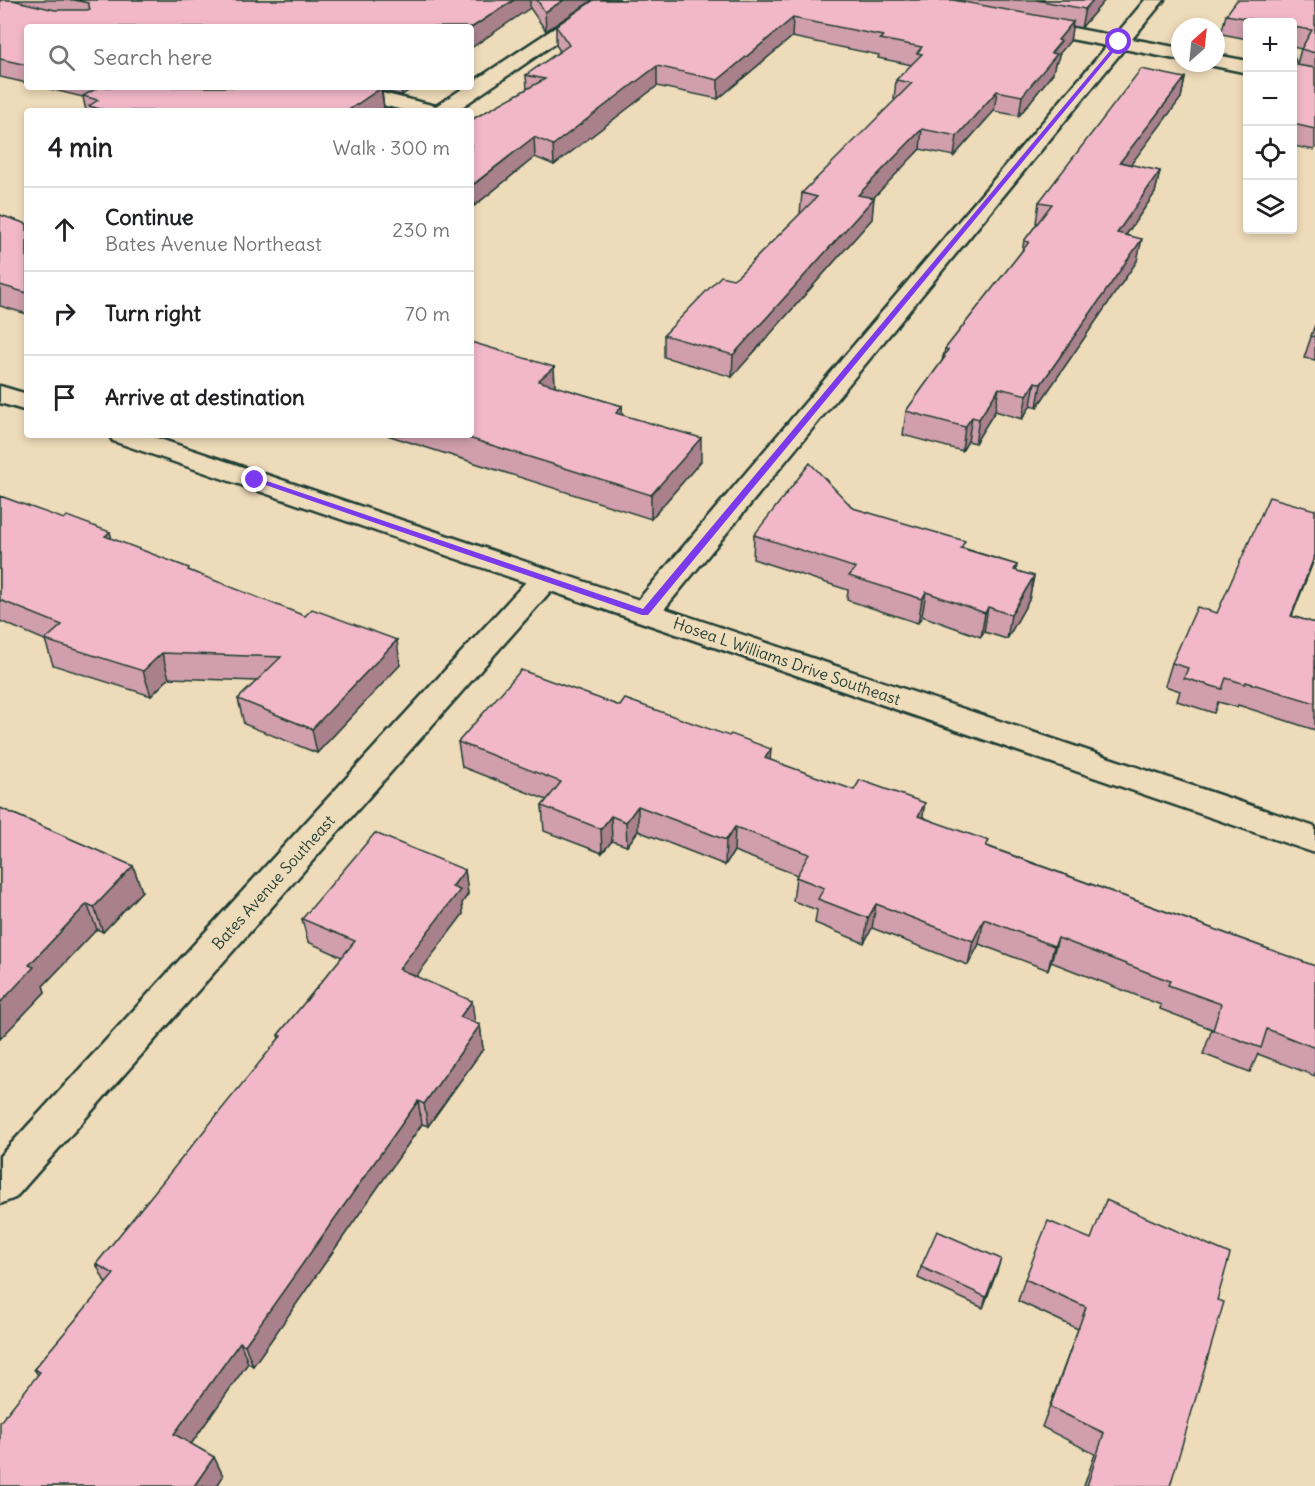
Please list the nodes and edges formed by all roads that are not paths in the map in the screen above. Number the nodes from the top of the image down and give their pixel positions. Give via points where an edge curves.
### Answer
1 (609, 0) edge
2 (1155, 0) edge
3 (1005, 21) edge
4 (1119, 42) junction
5 (1171, 52) edge
6 (1225, 63) edge
7 (1243, 66) edge
8 (344, 90) edge
9 (474, 90) edge
10 (474, 90) edge
11 (420, 108) edge
12 (447, 108) edge
13 (131, 438) edge
14 (545, 579) junction
15 (645, 612) junction
16 (1315, 840) edge
17 (0, 1185) edge

1 - 10 street
2 - 4 street
3 - 4 street
4 - 5 street
4 - 15 street
6 - 7 street
8 - 11 street
9 - 12 street
13 - 14 street, Hosea L Williams Drive Southeast
14 - 15 street, Hosea L Williams Drive Southeast
14 - 17 street, Bates Avenue Southeast
15 - 16 street, Hosea L Williams Drive Southeast

